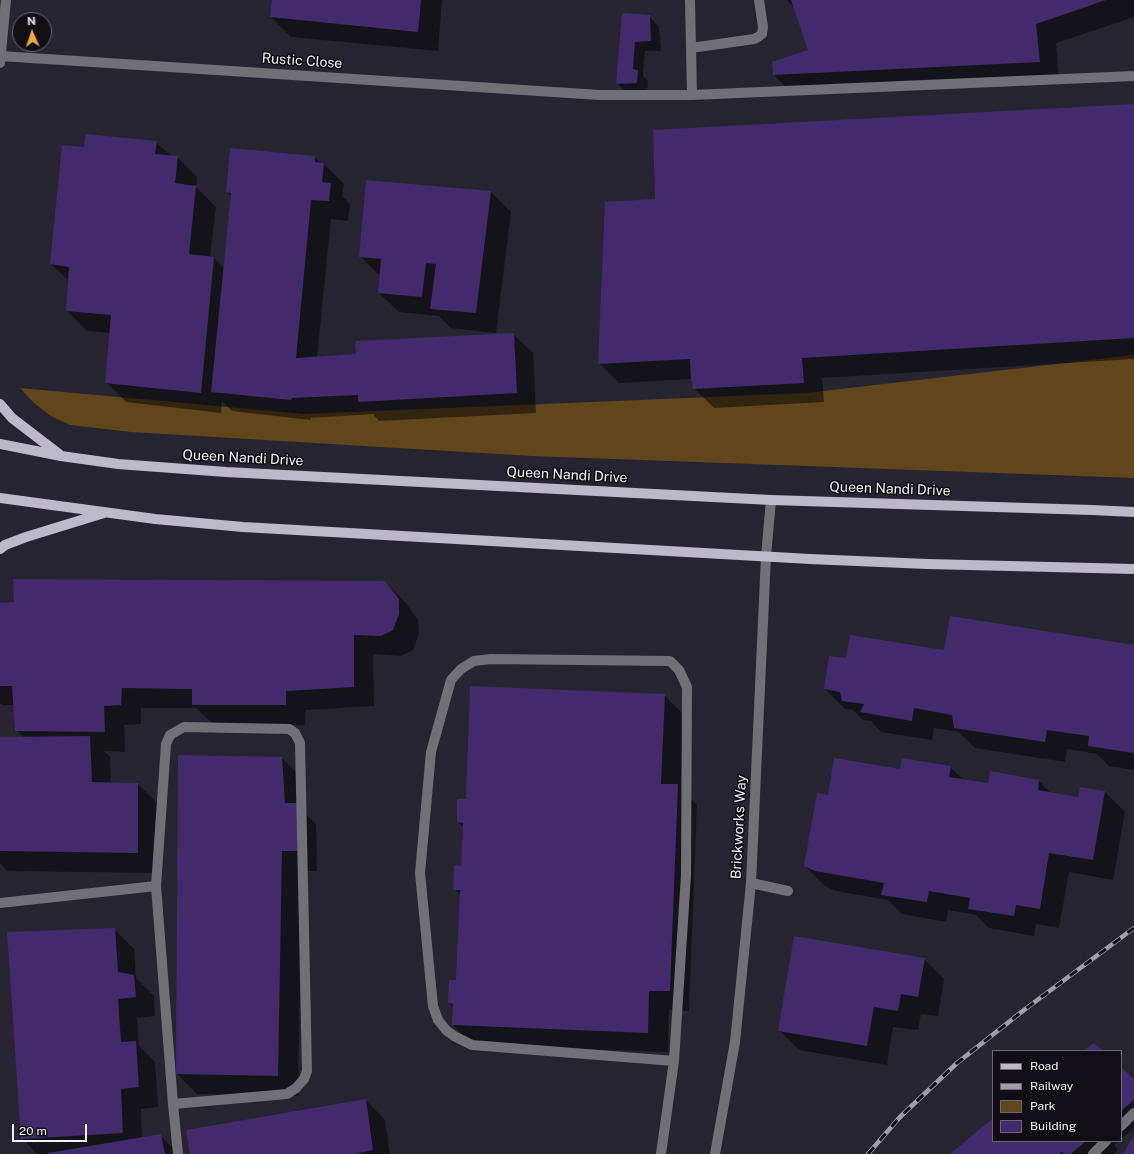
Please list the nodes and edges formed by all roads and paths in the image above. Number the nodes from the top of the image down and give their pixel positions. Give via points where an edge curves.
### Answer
1 (6, 0) edge
2 (690, 0) edge
3 (759, 0) edge
4 (691, 48) junction
5 (0, 58) edge
6 (1134, 76) edge
7 (692, 95) junction
8 (0, 404) edge
9 (0, 444) edge
10 (62, 456) junction
11 (0, 498) edge
12 (771, 500) junction
13 (108, 512) junction
14 (1134, 512) edge
15 (0, 549) edge
16 (766, 556) junction
17 (1134, 569) edge
18 (751, 883) junction
19 (156, 886) junction
20 (788, 891) dead end
21 (0, 903) edge
22 (674, 1061) junction
23 (173, 1104) junction
24 (1134, 1113) edge
25 (1122, 1125) edge
26 (1105, 1142) edge
27 (178, 1154) edge
28 (661, 1154) edge
29 (715, 1154) edge
30 (1093, 1154) edge

1 - 5 lane
2 - 4 lane
3 - 4 lane via 763,27 762,34 758,37
4 - 7 lane
5 - 7 lane, Rustic Close via 600,95
6 - 7 lane, Rustic Close
8 - 10 main road via 12,418
9 - 10 main road, Queen Nandi Drive
10 - 12 main road, Queen Nandi Drive via 118,464 226,472
11 - 13 main road
12 - 14 main road, Queen Nandi Drive
12 - 16 lane, Brickworks Way
13 - 15 main road via 26,537
13 - 16 main road via 243,527
16 - 17 main road via 927,564
16 - 18 lane, Brickworks Way
18 - 20 lane
18 - 29 lane, Brickworks Way via 735,1042
19 - 21 lane
19 - 23 lane
19 - 23 lane via 166,744 170,735 184,726 289,729 295,733 300,743 307,1071 304,1079 287,1094
22 - 22 lane via 686,874 687,687 683,678 670,661 474,661 460,669 451,680 431,752 420,873 433,1006 438,1020 454,1036 472,1045
22 - 28 lane
23 - 27 lane
24 - 25 lane
26 - 30 lane

